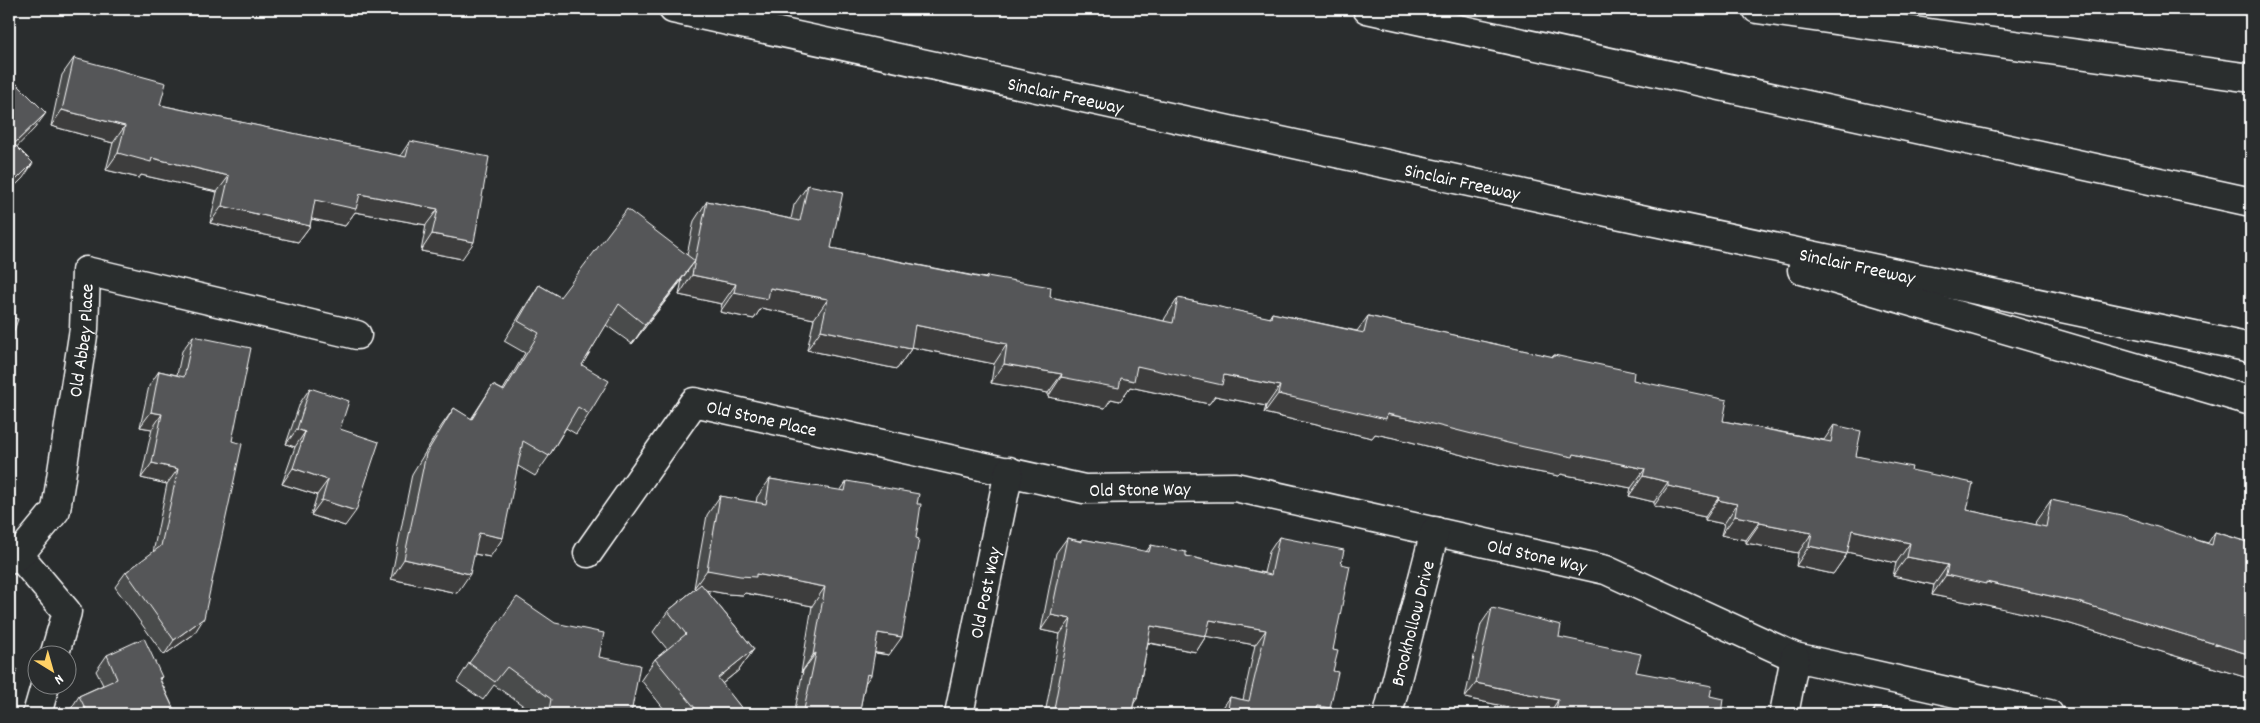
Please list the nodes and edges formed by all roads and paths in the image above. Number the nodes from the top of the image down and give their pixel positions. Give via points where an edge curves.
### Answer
1 (674, 9) edge
2 (1367, 9) edge
3 (1757, 9) edge
4 (2109, 57) junction
5 (2251, 78) edge
6 (2251, 83) edge
7 (2251, 202) edge
8 (1584, 207) junction
9 (357, 335) dead end
10 (2251, 348) edge
11 (2251, 402) edge
12 (1009, 471) junction
13 (1435, 532) junction
14 (588, 553) dead end
15 (14, 557) edge
16 (57, 646) edge
17 (1795, 657) junction
18 (42, 696) edge
19 (37, 714) edge
20 (959, 714) edge
21 (1388, 714) edge
22 (1784, 714) edge
23 (2049, 714) edge

1 - 8 main road, Sinclair Freeway
2 - 7 main road
3 - 4 main road
4 - 5 main road
4 - 6 main road
8 - 10 main road, Sinclair Freeway
8 - 11 main road
9 - 15 main road, Old Abbey Place via 86,271 84,329 56,510
12 - 13 main road, Old Stone Way via 1084,489 1234,487
12 - 14 main road, Old Stone Place via 694,402
12 - 20 main road, Old Post Way
13 - 17 main road, Old Stone Way via 1606,570
13 - 21 main road, Brookhollow Drive
15 - 16 main road, Old Abbey Place via 68,612
17 - 22 main road
17 - 23 main road, Old Stone Way
18 - 19 main road

